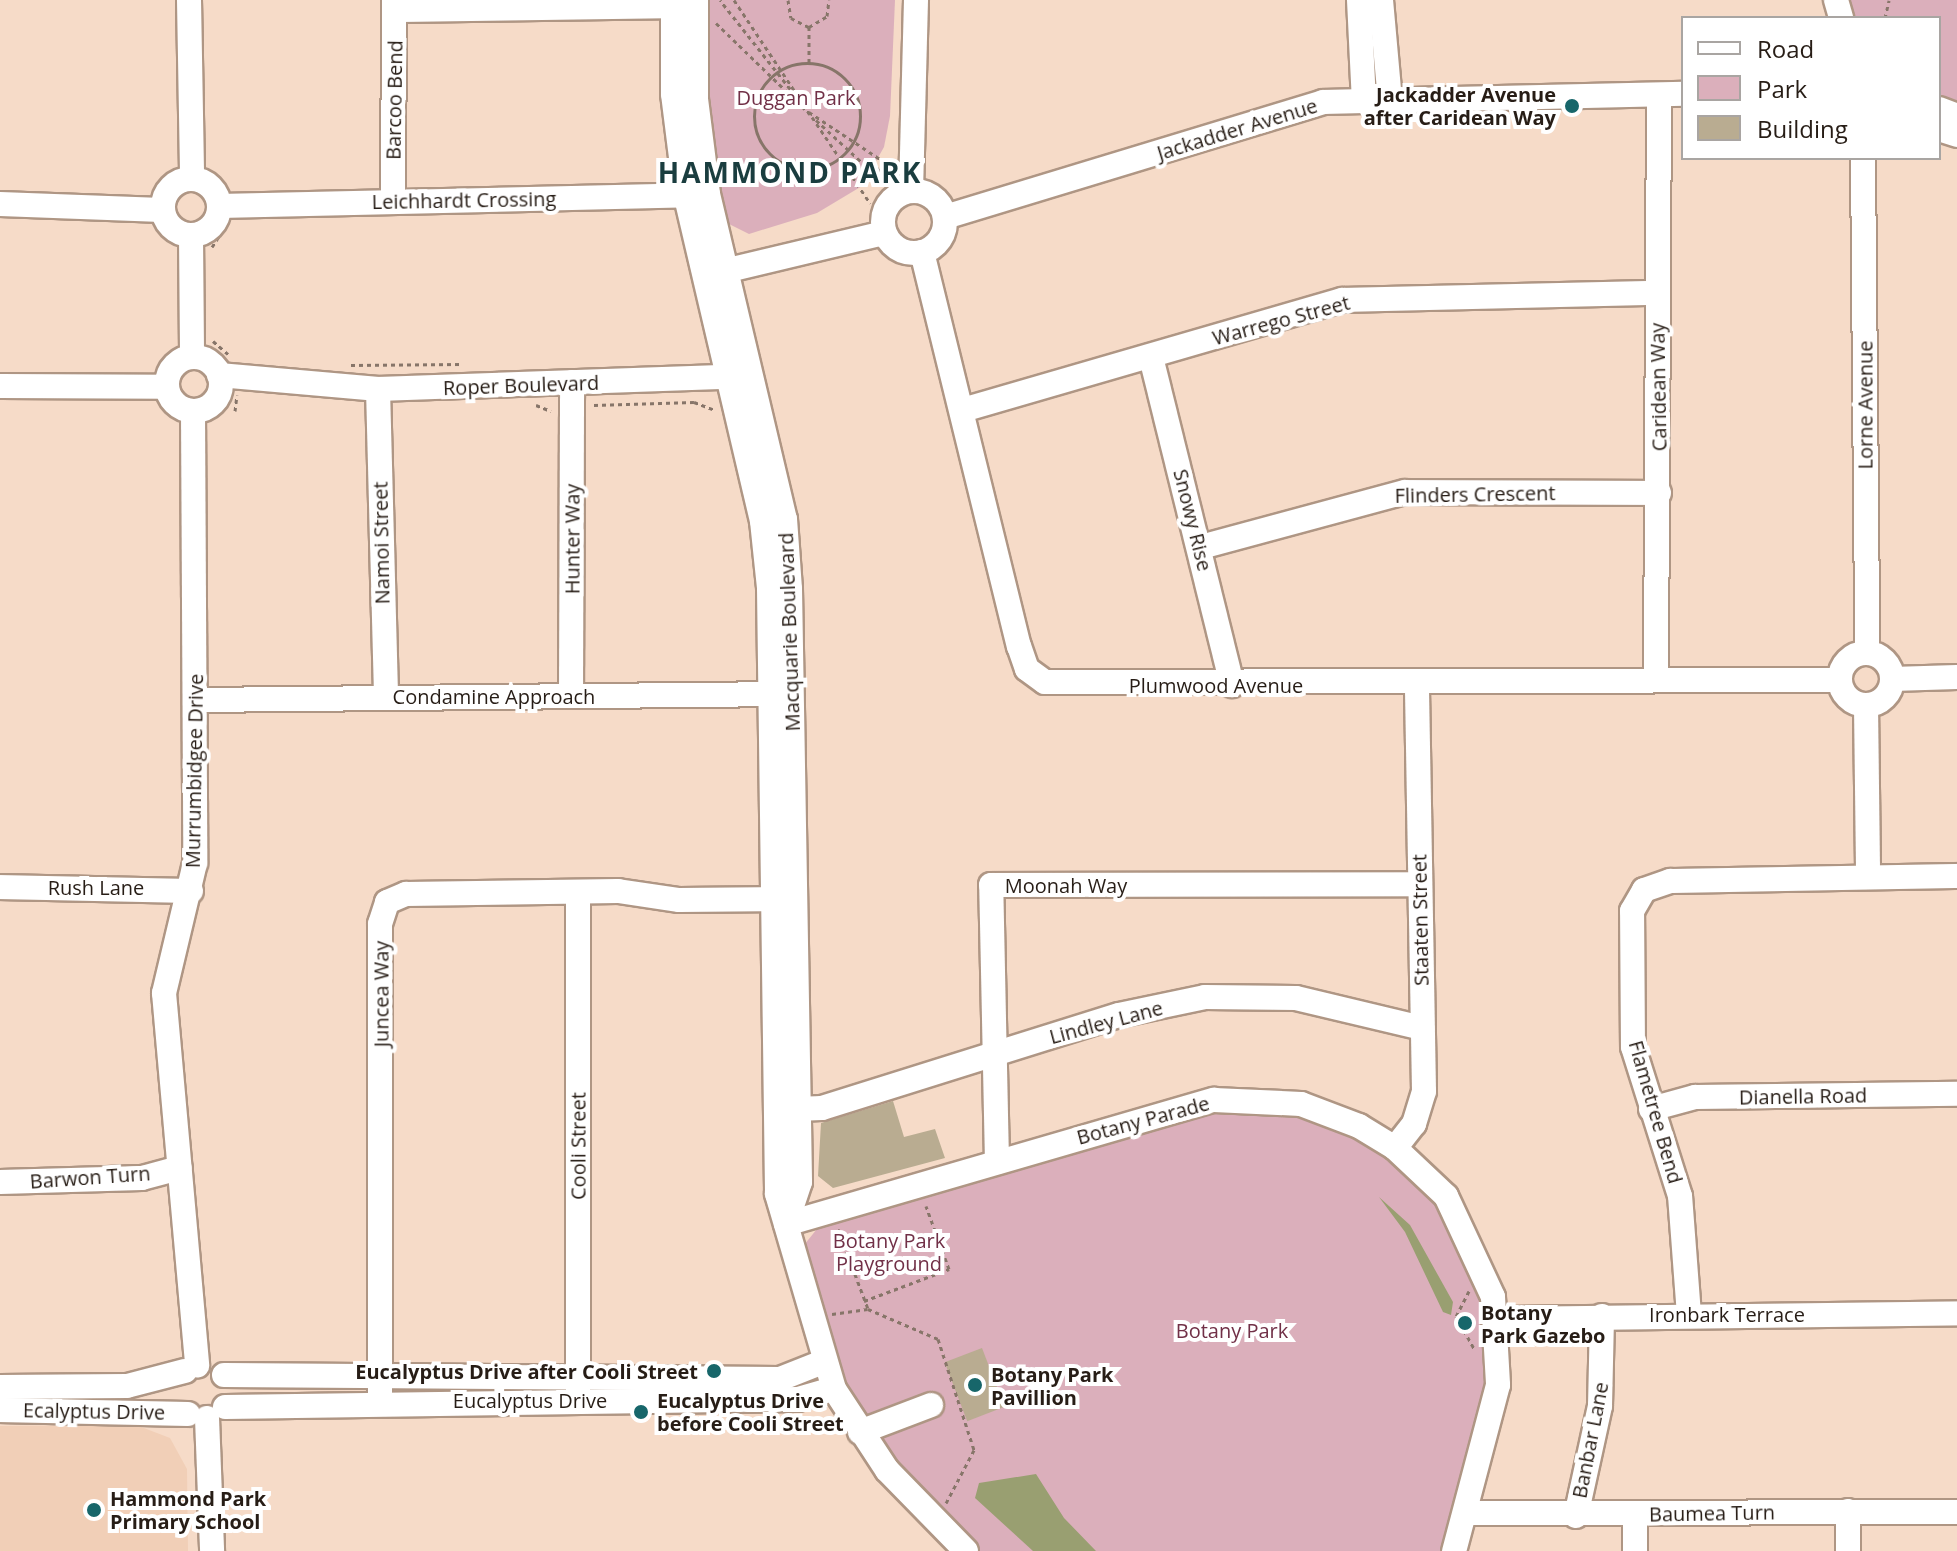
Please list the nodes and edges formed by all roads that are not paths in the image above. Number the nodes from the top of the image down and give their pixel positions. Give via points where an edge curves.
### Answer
1 (189, 0) edge
2 (1359, 0) edge
3 (1381, 0) edge
4 (919, 1) edge
5 (694, 4) edge
6 (395, 5) edge
7 (1671, 94) edge
8 (1390, 100) junction
9 (1364, 101) junction
10 (1863, 160) edge
11 (192, 179) junction
12 (911, 191) junction
13 (697, 196) junction
14 (393, 200) junction
15 (0, 204) edge
16 (162, 210) junction
17 (229, 214) junction
18 (945, 217) junction
19 (884, 233) junction
20 (191, 236) junction
21 (922, 252) junction
22 (718, 273) junction
23 (1657, 293) junction
24 (192, 357) junction
25 (1151, 357) junction
26 (741, 377) junction
27 (572, 382) junction
28 (219, 384) junction
29 (0, 386) edge
30 (167, 387) junction
31 (378, 389) junction
32 (963, 410) junction
33 (193, 411) junction
34 (1659, 493) junction
35 (1201, 547) junction
36 (1867, 653) junction
37 (1957, 677) edge
38 (1656, 678) junction
39 (1892, 679) junction
40 (1840, 680) junction
41 (1417, 683) junction
42 (1232, 685) junction
43 (781, 694) junction
44 (571, 695) junction
45 (386, 697) junction
46 (196, 700) junction
47 (1866, 705) junction
48 (1957, 876) edge
49 (1868, 877) junction
50 (1420, 884) junction
51 (0, 887) edge
52 (191, 891) junction
53 (578, 893) junction
54 (784, 899) junction
55 (1422, 1028) junction
56 (992, 1054) junction
57 (1957, 1094) edge
58 (796, 1109) junction
59 (1651, 1109) junction
60 (1395, 1148) junction
61 (997, 1162) junction
62 (180, 1168) junction
63 (0, 1182) edge
64 (786, 1224) junction
65 (1957, 1313) edge
66 (1689, 1315) junction
67 (1602, 1316) junction
68 (1497, 1319) junction
69 (823, 1362) junction
70 (191, 1368) junction
71 (224, 1375) junction
72 (0, 1387) edge
73 (380, 1389) junction
74 (578, 1389) junction
75 (834, 1389) junction
76 (931, 1405) dead end
77 (0, 1410) edge
78 (206, 1413) junction
79 (860, 1432) junction
80 (1848, 1511) junction
81 (1957, 1512) edge
82 (1467, 1513) junction
83 (1635, 1514) junction
84 (1576, 1516) junction
85 (955, 1548) edge
86 (212, 1551) edge
87 (1454, 1551) edge
88 (1635, 1551) edge
89 (1848, 1551) edge

1 - 11 street
2 - 9 street
3 - 8 street
4 - 12 street
5 - 6 street
5 - 13 street, Macquarie Boulevard via 673,94
6 - 14 street, Barcoo Bend
7 - 8 street, Jackadder Avenue
7 - 23 street, Caridean Way
8 - 9 street, Jackadder Avenue
9 - 18 street, Jackadder Avenue via 1323,102
10 - 36 street, Lorne Avenue
11 - 16 street via 174,184
11 - 17 street via 208,184
12 - 18 street via 933,197
12 - 19 street via 887,205
13 - 14 street, Leichhardt Crossing
13 - 22 street, Macquarie Boulevard
14 - 17 street, Leichhardt Crossing
15 - 16 street
16 - 20 street via 168,225
17 - 20 street
18 - 21 street via 940,239
19 - 21 street via 904,252
19 - 22 street
20 - 24 street
21 - 32 street, Plumwood Avenue
22 - 26 street, Macquarie Boulevard
23 - 25 street, Warrego Street via 1342,300
23 - 34 street, Caridean Way
24 - 28 street
24 - 30 street via 176,363
25 - 32 street, Warrego Street
25 - 35 street, Snowy Rise
26 - 27 street, Roper Boulevard
26 - 43 street, Macquarie Boulevard
27 - 31 street, Roper Boulevard
27 - 44 street, Hunter Way
28 - 31 street, Roper Boulevard via 288,382
28 - 33 street
29 - 30 street
30 - 33 street via 179,406
31 - 45 street, Namoi Street
32 - 42 street, Plumwood Avenue via 1027,669 1057,687
33 - 46 street, Murrumbidgee Drive
34 - 35 street, Flinders Crescent via 1405,492
34 - 38 street, Caridean Way
35 - 42 street, Snowy Rise
36 - 39 street via 1886,662
36 - 40 street via 1851,658
37 - 39 street
38 - 40 street, Plumwood Avenue
38 - 41 street, Plumwood Avenue
39 - 47 street via 1883,699
40 - 47 street via 1846,695
41 - 42 street, Plumwood Avenue
41 - 50 street, Staaten Street
43 - 44 street, Condamine Approach
43 - 54 street, Macquarie Boulevard
44 - 45 street, Condamine Approach
45 - 46 street, Condamine Approach
46 - 52 street, Murrumbidgee Drive
47 - 49 street
48 - 49 street, Flametree Bend
49 - 59 street, Flametree Bend via 1670,881 1644,890 1632,911 1633,1047
50 - 55 street, Staaten Street
50 - 56 street, Moonah Way via 991,885
51 - 52 street, Rush Lane
52 - 62 street, Murrumbidgee Drive via 164,993
53 - 54 street, Juncea Way
53 - 73 street, Juncea Way via 406,894 387,902 380,924
53 - 74 street, Cooli Street
54 - 58 street, Macquarie Boulevard
54 - 64 street, Macquarie Boulevard via 775,1160
55 - 56 street, Lindley Lane via 1296,998 1205,997
55 - 60 street, Staaten Street via 1424,1091 1414,1124
56 - 58 street, Lindley Lane via 822,1108
56 - 61 street, Moonah Way
57 - 59 street, Dianella Road via 1695,1097
58 - 64 street, Macquarie Boulevard via 800,1182
59 - 66 street, Flametree Bend via 1680,1196
60 - 61 street, Botany Parade via 1327,1112 1244,1097 1165,1112
60 - 68 street, Botany Parade via 1457,1213
61 - 64 street, Botany Parade
62 - 63 street, Barwon Turn via 142,1178
62 - 70 street, Murrumbidgee Drive
64 - 69 street, Macquarie Boulevard
65 - 66 street, Ironbark Terrace
66 - 67 street, Ironbark Terrace
67 - 68 street, Ironbark Terrace
67 - 84 street, Banbar Lane via 1600,1406
68 - 82 street, Botany Parade via 1495,1404
69 - 74 street, Eucalyptus Drive via 780,1379
69 - 75 street, Macquarie Boulevard
70 - 71 street, Eucalyptus Drive
70 - 72 street via 151,1382
70 - 78 street, Murrumbidgee Drive via 176,1386
71 - 73 street, Eucalyptus Drive
71 - 78 street
73 - 74 street, Eucalyptus Drive
73 - 78 street, Eucalyptus Drive
74 - 75 street, Eucalyptus Drive via 798,1399
75 - 79 street, Macquarie Boulevard
76 - 79 street
77 - 78 street, Ecalyptus Drive
78 - 86 street
79 - 85 street, Macquarie Boulevard
80 - 81 street, Baumea Turn
80 - 83 street, Baumea Turn
80 - 89 street
82 - 84 street, Baumea Turn
82 - 87 street, Botany Parade
83 - 84 street, Baumea Turn
83 - 88 street

